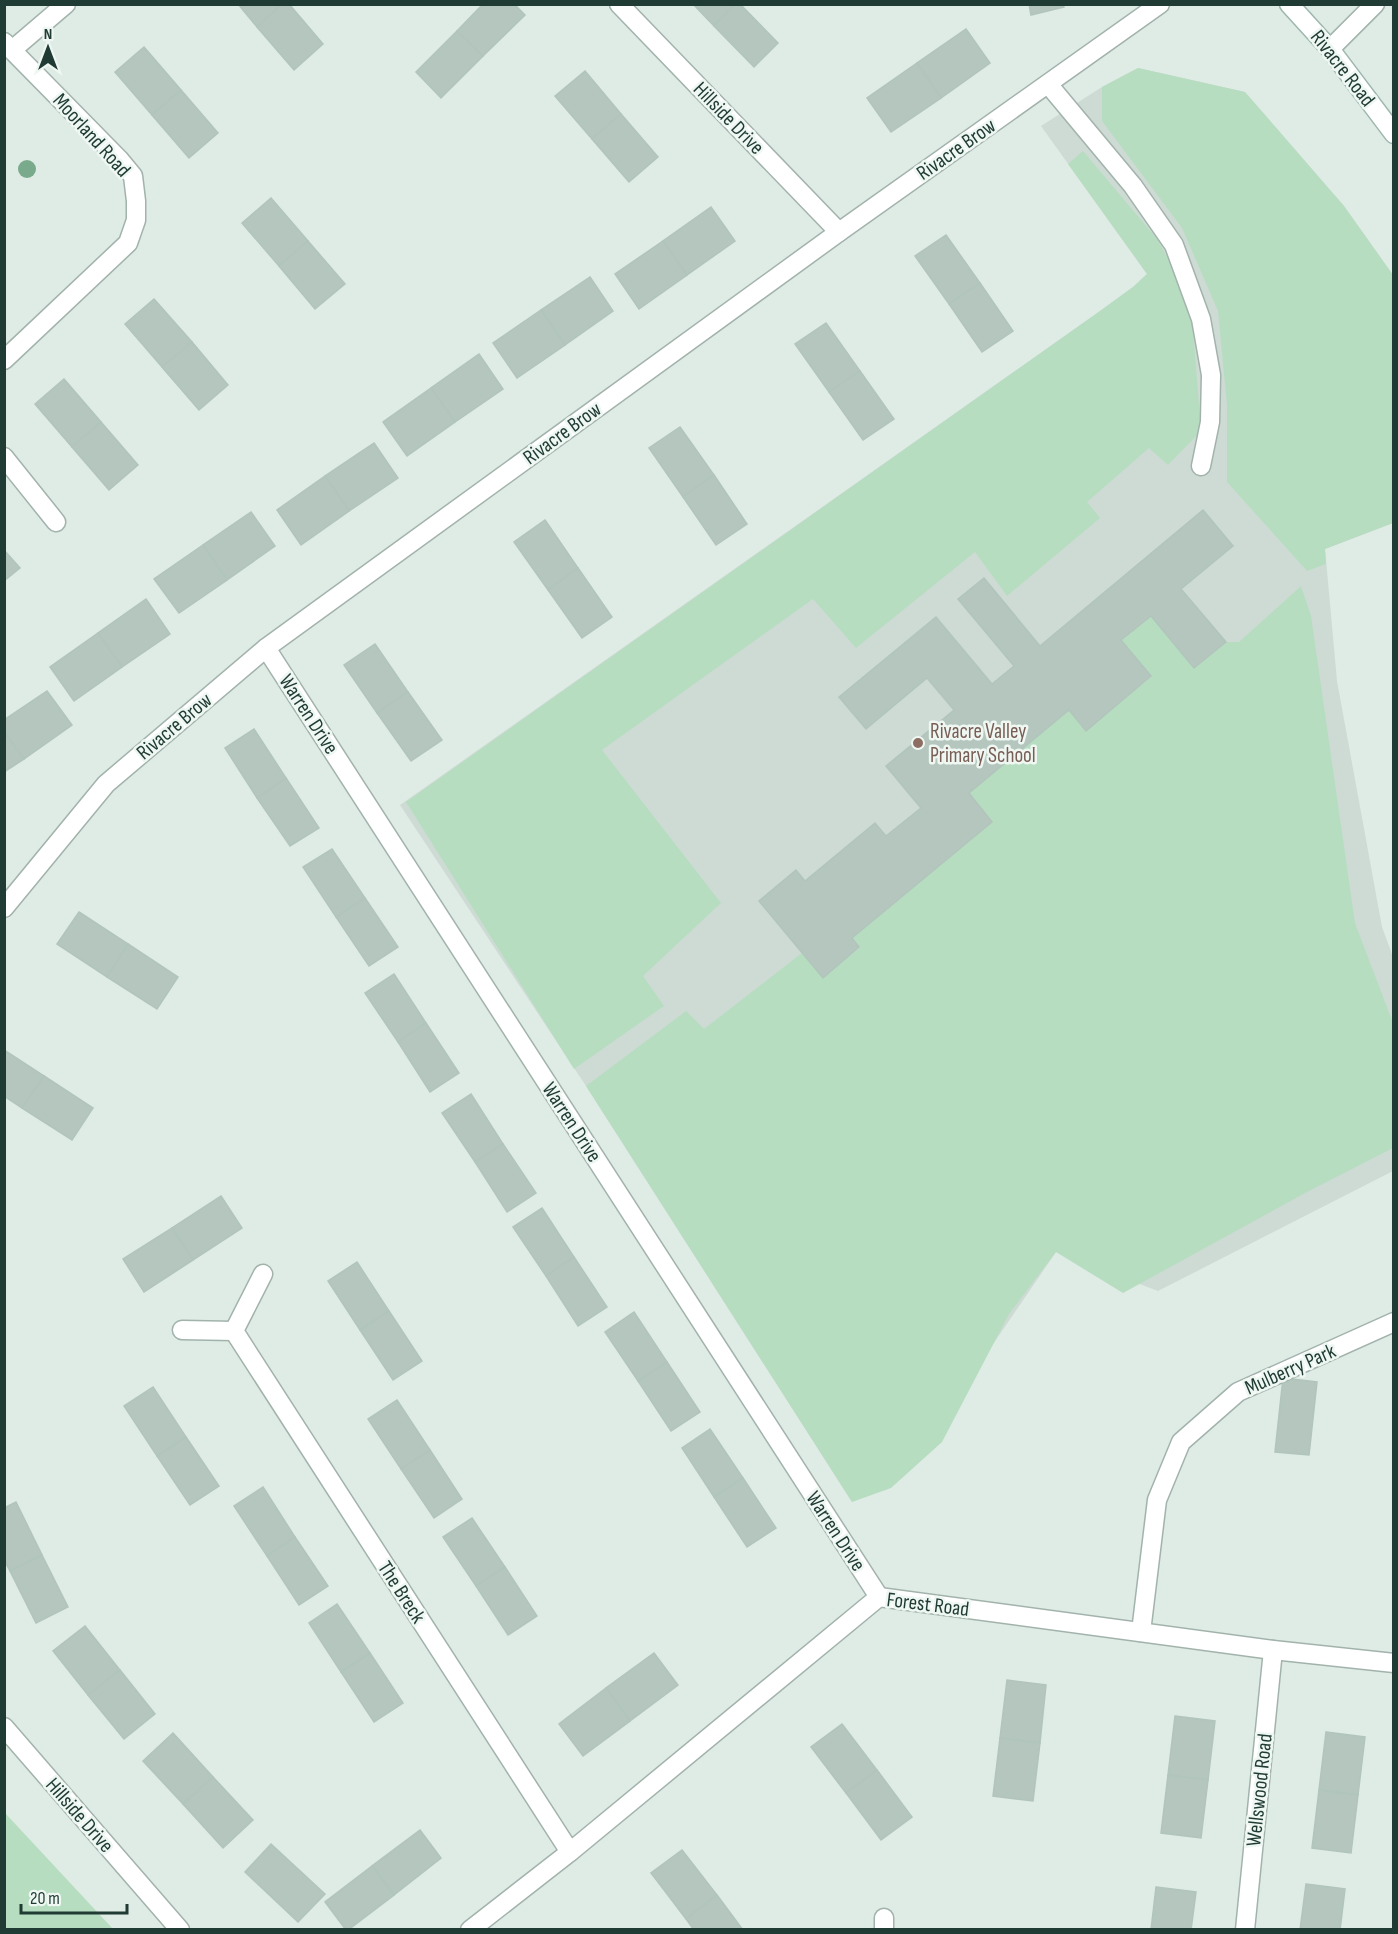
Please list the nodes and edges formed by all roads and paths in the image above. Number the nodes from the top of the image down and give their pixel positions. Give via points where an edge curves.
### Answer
1 (66, 4) edge
2 (619, 4) edge
3 (1160, 4) edge
4 (1289, 4) edge
5 (1375, 4) edge
6 (8, 46) edge
7 (1330, 49) junction
8 (1048, 84) junction
9 (1394, 134) edge
10 (839, 232) junction
11 (4, 360) edge
12 (4, 457) edge
13 (1201, 466) dead end
14 (56, 522) dead end
15 (266, 648) junction
16 (4, 908) edge
17 (263, 1274) dead end
18 (1392, 1327) edge
19 (182, 1330) dead end
20 (234, 1331) junction
21 (879, 1597) junction
22 (1140, 1632) junction
23 (1273, 1650) junction
24 (1394, 1663) edge
25 (4, 1727) edge
26 (570, 1852) junction
27 (180, 1929) edge
28 (470, 1929) edge
29 (1245, 1929) edge

1 - 6 street, Moorland Road
2 - 10 street, Hillside Drive
3 - 8 street, Rivacre Brow
4 - 7 street, Rivacre Road
5 - 7 street
6 - 11 street, Moorland Road via 133,176 136,220 128,243
7 - 9 street, Rivacre Road
8 - 10 street, Rivacre Brow
8 - 13 street via 1133,186 1174,245 1201,319 1211,375 1209,422
10 - 15 street, Rivacre Brow
12 - 14 street
15 - 16 street, Rivacre Brow via 106,784
15 - 21 street, Warren Drive
17 - 20 street
18 - 22 street, Mulberry Park via 1238,1392 1180,1442 1157,1500
19 - 20 street
20 - 26 street, The Breck
21 - 22 street, Forest Road
21 - 26 street, Forest Road
22 - 23 street, Forest Road
23 - 24 street, Forest Road
23 - 29 street, Wellswood Road
25 - 27 street, Hillside Drive
26 - 28 street, Forest Road

